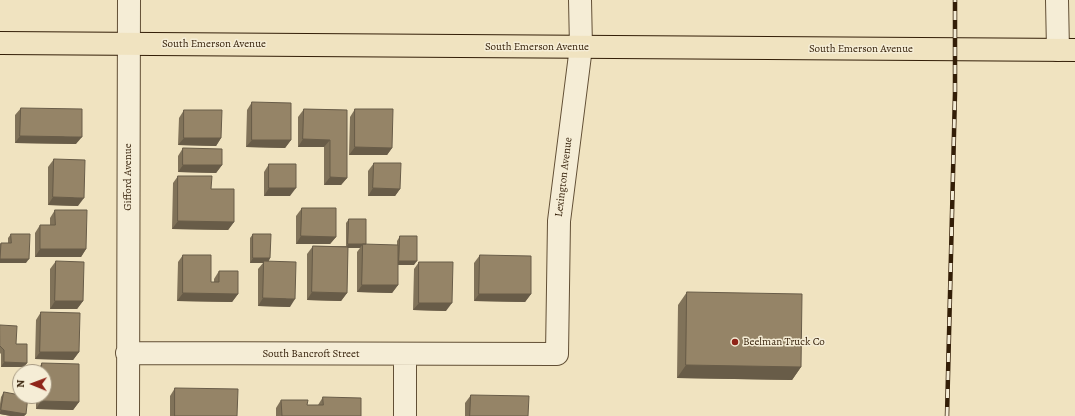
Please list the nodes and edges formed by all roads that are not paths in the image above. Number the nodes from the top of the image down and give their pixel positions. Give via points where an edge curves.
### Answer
1 (129, 0) edge
2 (580, 0) edge
3 (1057, 0) edge
4 (0, 43) edge
5 (129, 44) junction
6 (581, 47) junction
7 (1067, 50) edge
8 (127, 353) junction
9 (405, 354) junction
10 (557, 354) joint
11 (128, 416) edge
12 (405, 416) edge

1 - 5 street, Gifford Avenue
2 - 6 street, Lexington Avenue
3 - 7 street
4 - 5 main road, South Emerson Avenue
5 - 6 main road, South Emerson Avenue
5 - 8 street, Gifford Avenue
6 - 7 main road, South Emerson Avenue
6 - 10 street, Lexington Avenue via 559,221
8 - 9 street, South Bancroft Street
8 - 11 street
9 - 10 street, South Bancroft Street
9 - 12 street

